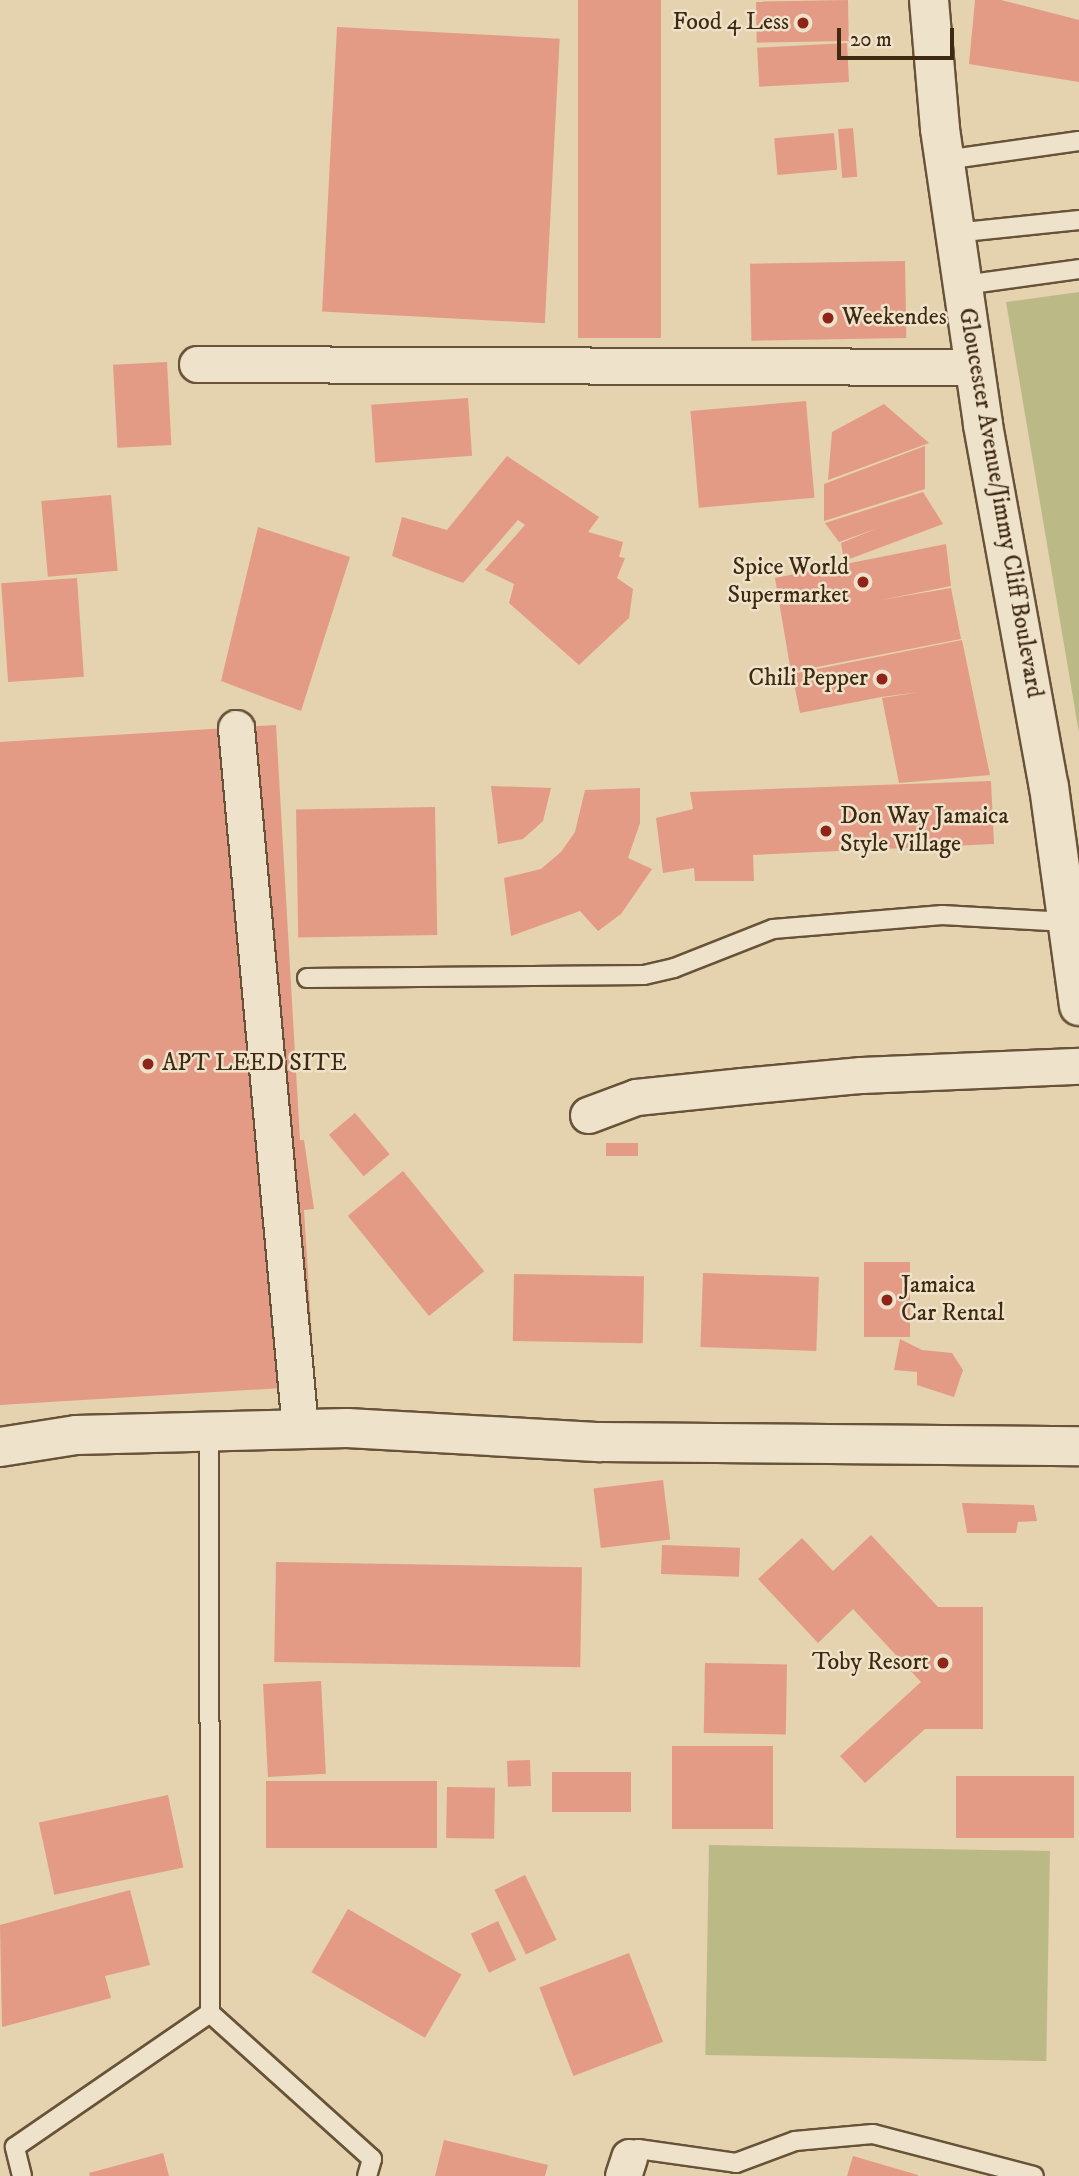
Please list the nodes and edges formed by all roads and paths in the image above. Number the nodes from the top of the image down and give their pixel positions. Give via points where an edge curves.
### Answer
1 (929, 0) edge
2 (1079, 141) edge
3 (945, 160) junction
4 (1079, 220) edge
5 (954, 233) junction
6 (1079, 269) edge
7 (964, 285) junction
8 (197, 364) dead end
9 (974, 367) junction
10 (236, 728) dead end
11 (1067, 922) junction
12 (307, 978) dead end
13 (1079, 1006) edge
14 (1079, 1066) edge
15 (588, 1115) dead end
16 (300, 1428) junction
17 (209, 1429) junction
18 (1079, 1446) edge
19 (0, 1447) edge
20 (210, 2013) junction
21 (626, 2166) edge
22 (22, 2176) edge
23 (367, 2176) edge
24 (1034, 2176) edge

1 - 3 main road, Gloucester Avenue/Jimmy Cliff Boulevard
2 - 3 lane
3 - 5 main road, Gloucester Avenue/Jimmy Cliff Boulevard
4 - 5 lane
5 - 7 main road, Gloucester Avenue/Jimmy Cliff Boulevard
6 - 7 lane
7 - 9 main road, Gloucester Avenue/Jimmy Cliff Boulevard
8 - 9 street
9 - 11 main road, Gloucester Avenue/Jimmy Cliff Boulevard via 1049,787
10 - 16 street
11 - 12 lane via 942,915 773,929 644,975
11 - 13 main road, Gloucester Avenue/Jimmy Cliff Boulevard
14 - 15 street via 861,1075 716,1089 636,1097
16 - 17 main road
16 - 18 main road via 601,1441
17 - 19 main road via 76,1435
17 - 20 lane
20 - 22 lane via 15,2147
20 - 23 lane via 372,2159
21 - 24 lane via 638,2149 736,2162 795,2141 873,2134

